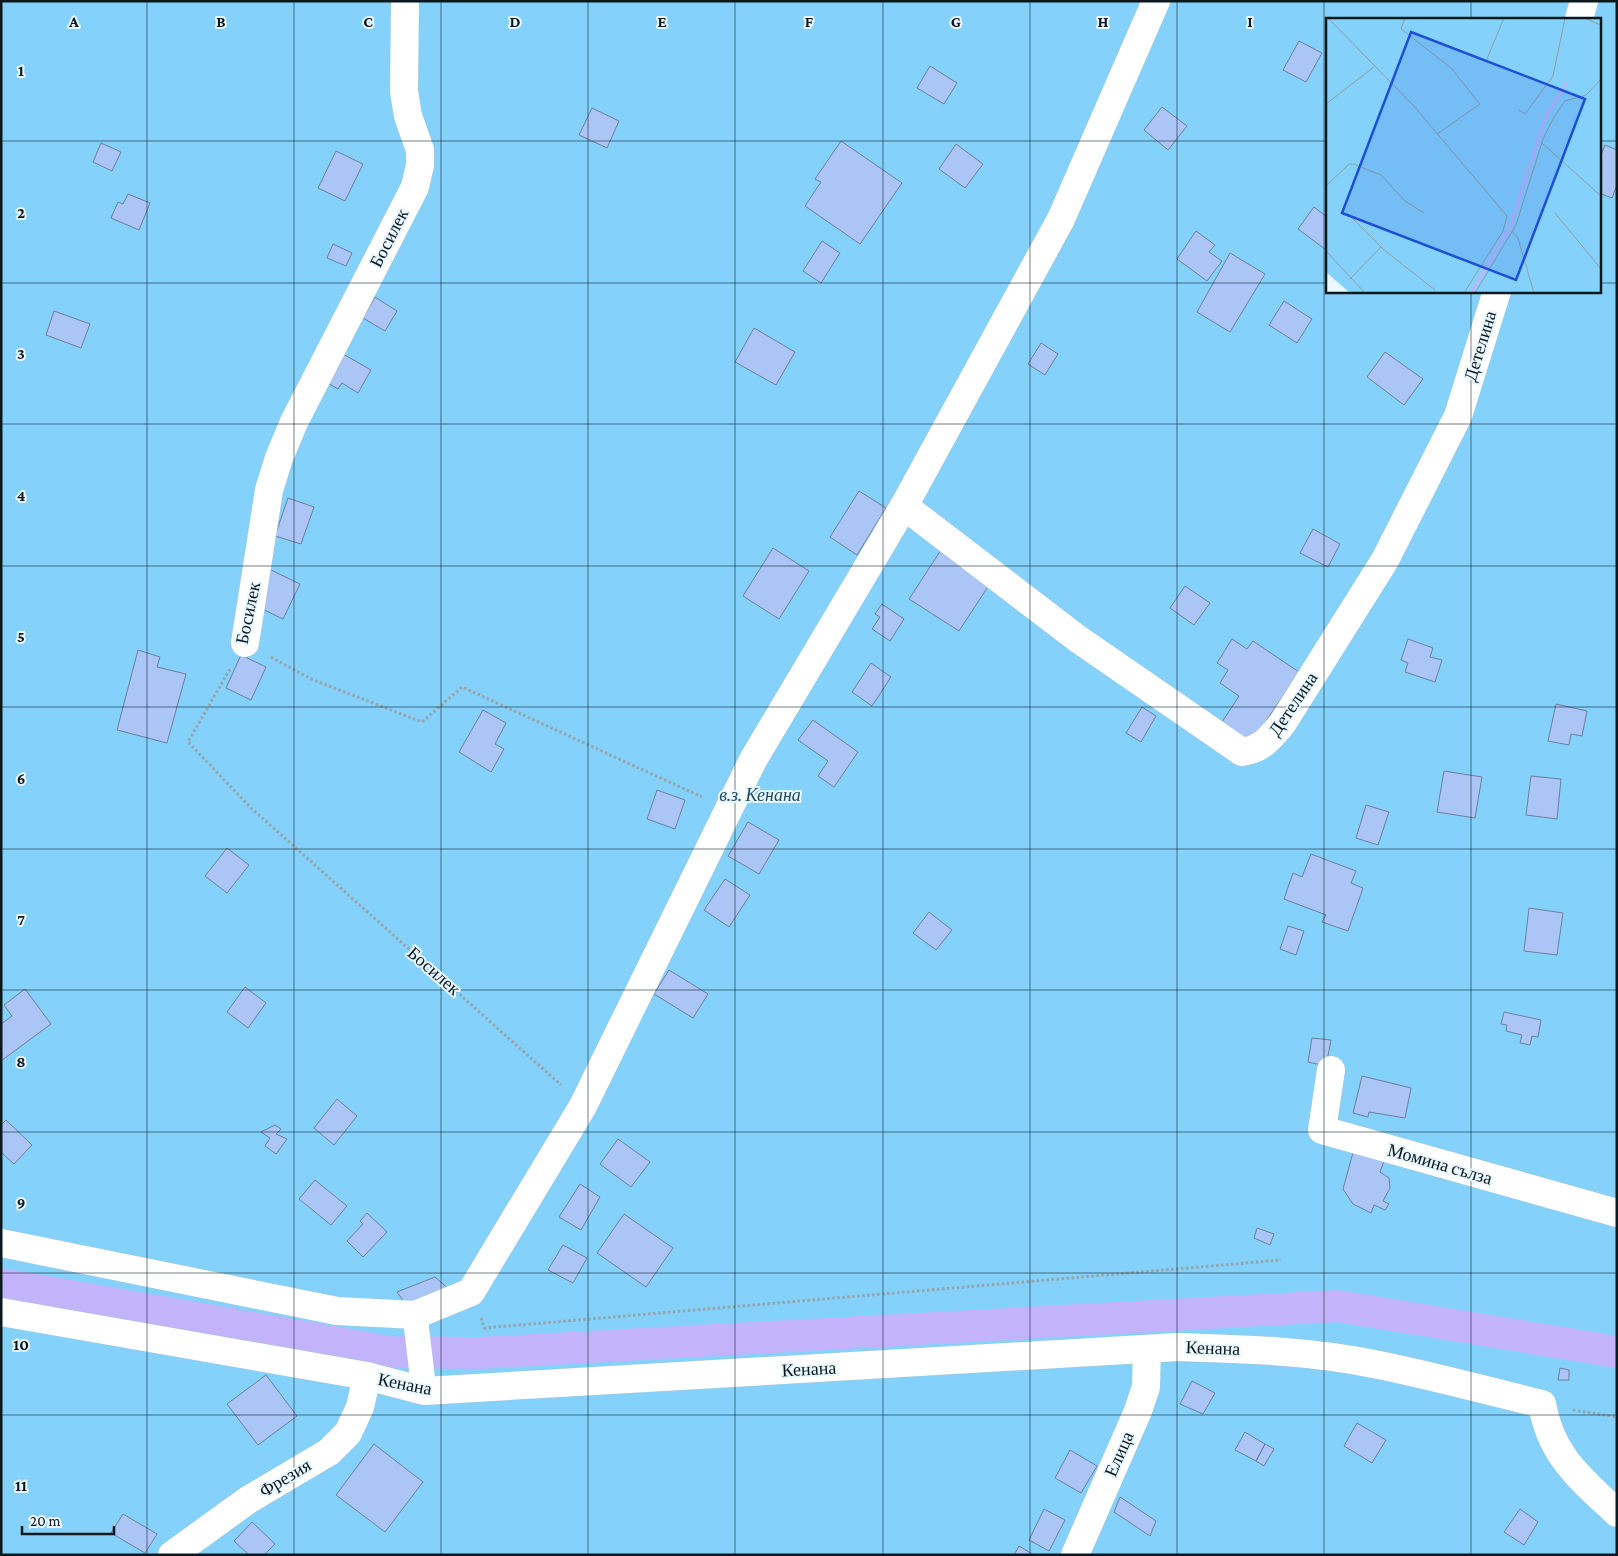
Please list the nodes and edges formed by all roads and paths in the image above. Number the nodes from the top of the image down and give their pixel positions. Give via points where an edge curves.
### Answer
1 (404, 1) edge
2 (1156, 1) edge
3 (1584, 1) edge
4 (1578, 18) edge
5 (1497, 292) edge
6 (904, 506) junction
7 (245, 643) junction
8 (730, 809) junction
9 (1331, 1070) dead end
10 (583, 1106) junction
11 (1617, 1213) edge
12 (1, 1243) edge
13 (1281, 1260) dead end
14 (471, 1292) junction
15 (1, 1312) edge
16 (415, 1315) junction
17 (1147, 1349) junction
18 (367, 1376) junction
19 (424, 1391) junction
20 (1542, 1404) junction
21 (1617, 1417) edge
22 (1617, 1513) edge
23 (172, 1555) edge
24 (1075, 1555) edge

1 - 7 street, Босилек via 404,91 408,116 420,150 415,187 294,422 279,458 270,490
2 - 6 street via 1061,219
3 - 4 street
5 - 6 street, Детелина via 1458,416 1385,560 1282,724 1264,746 1253,751 1242,752 1078,639
6 - 8 street via 753,760
7 - 8 path via 311,679 422,722 462,687
7 - 10 path, Босилек via 188,742 250,807
8 - 10 street
9 - 11 street, Момина сълза via 1322,1130
10 - 14 street
12 - 16 street via 337,1311
13 - 14 path via 484,1328
14 - 16 street
15 - 18 street, Кенана
16 - 19 street
17 - 19 street, Кенана
17 - 20 street, Кенана via 1238,1349 1377,1364
17 - 24 street, Елица via 1146,1387 1138,1411
18 - 19 street, Кенана
18 - 23 street, Фрезия via 360,1407 348,1433 329,1452 248,1500
20 - 21 path
20 - 22 street via 1545,1423 1563,1460

